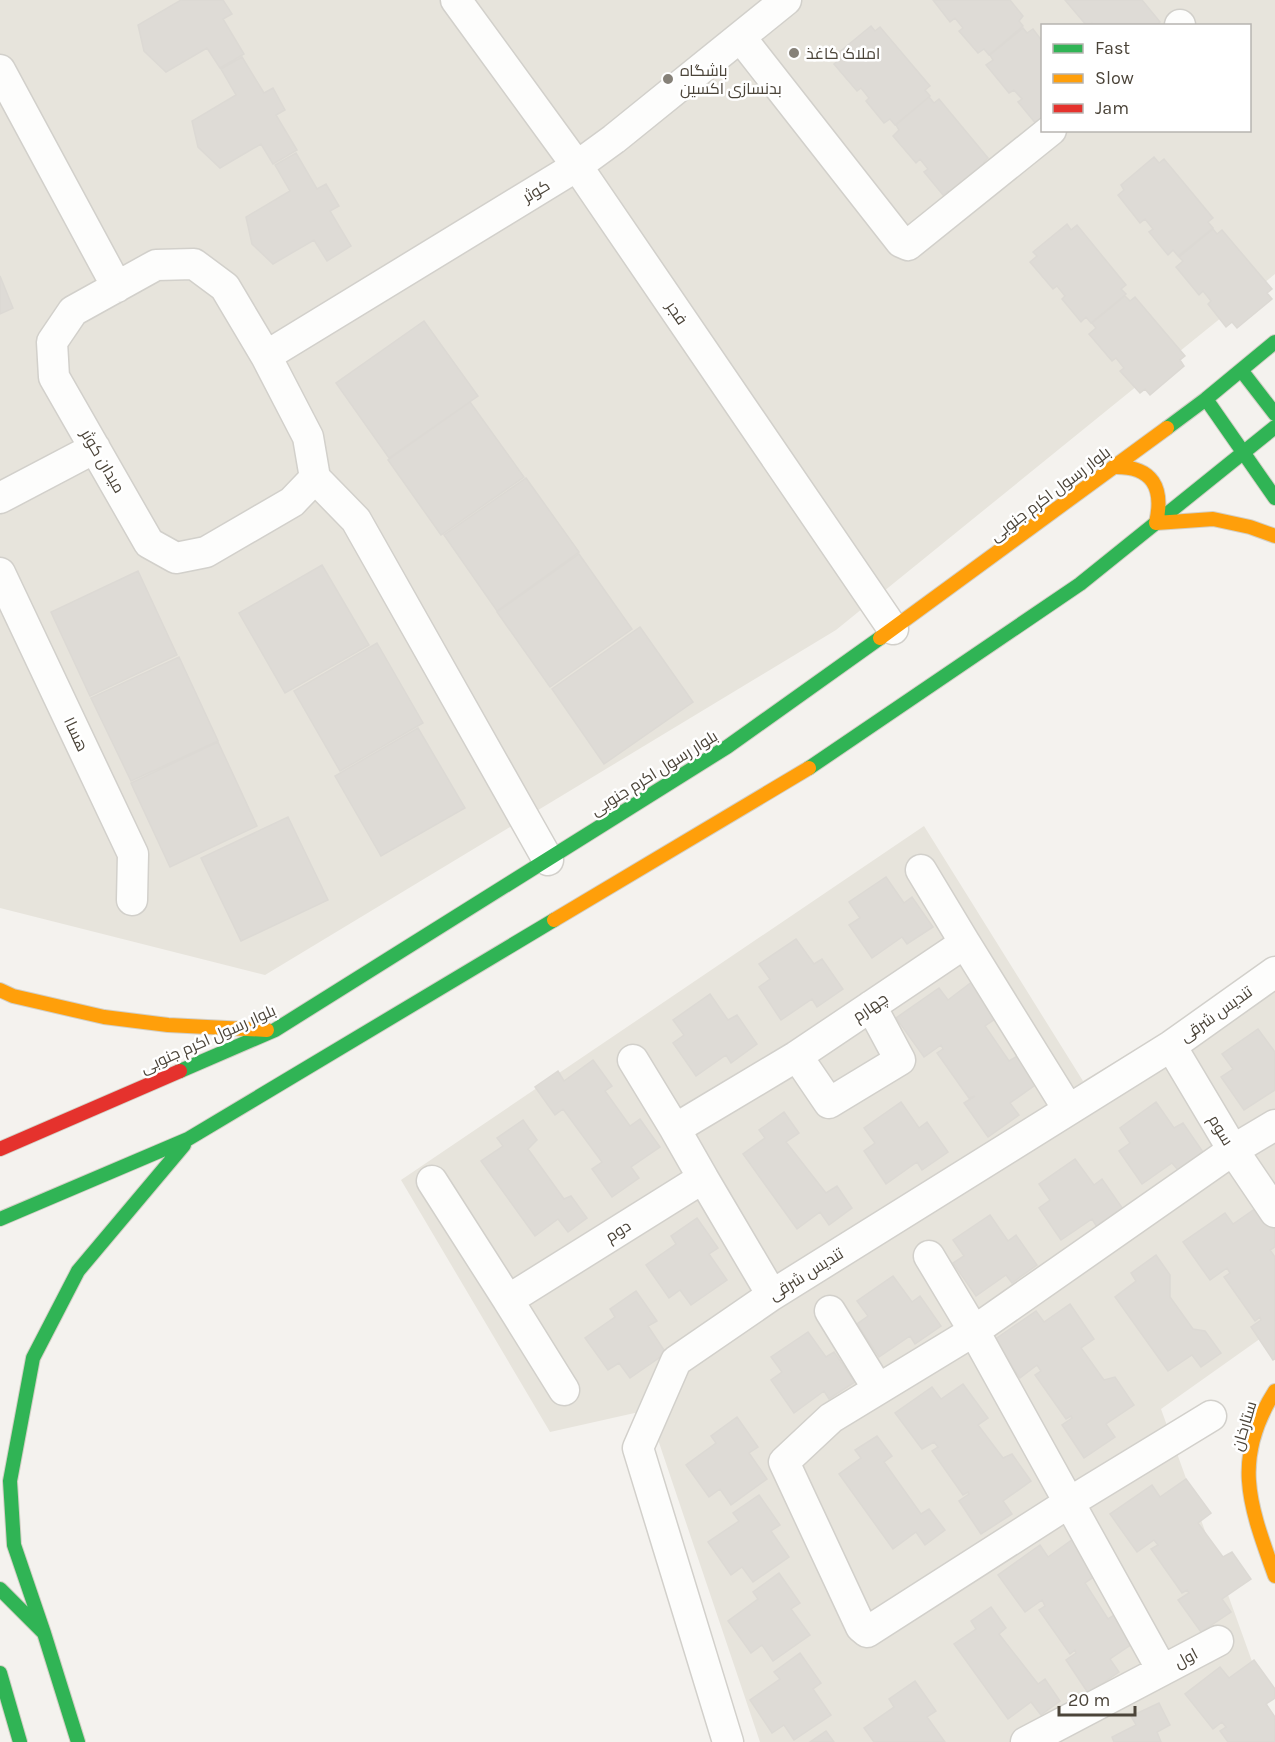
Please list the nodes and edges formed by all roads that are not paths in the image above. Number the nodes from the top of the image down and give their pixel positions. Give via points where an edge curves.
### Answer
1 (456, 0) edge
2 (786, 0) edge
3 (741, 38) junction
4 (0, 70) edge
5 (1049, 132) edge
6 (577, 166) junction
7 (117, 287) junction
8 (1275, 342) edge
9 (266, 356) junction
10 (1241, 370) junction
11 (1206, 399) junction
12 (1275, 414) edge
13 (1275, 427) edge
14 (95, 448) junction
15 (1245, 452) junction
16 (1114, 467) junction
17 (315, 478) junction
18 (0, 498) edge
19 (1275, 498) edge
20 (1156, 523) junction
21 (1275, 536) edge
22 (0, 573) edge
23 (893, 629) junction
24 (548, 860) junction
25 (921, 870) dead end
26 (132, 900) dead end
27 (965, 943) junction
28 (1275, 972) edge
29 (0, 990) edge
30 (871, 1006) junction
31 (275, 1030) junction
32 (1170, 1046) junction
33 (797, 1056) junction
34 (633, 1060) dead end
35 (1068, 1109) junction
36 (1275, 1125) edge
37 (675, 1129) junction
38 (188, 1140) junction
39 (0, 1149) edge
40 (1233, 1150) junction
41 (703, 1178) junction
42 (432, 1182) dead end
43 (1275, 1212) edge
44 (0, 1219) edge
45 (929, 1256) dead end
46 (772, 1294) junction
47 (508, 1300) junction
48 (830, 1311) dead end
49 (974, 1331) junction
50 (878, 1389) junction
51 (564, 1390) dead end
52 (1275, 1391) edge
53 (1211, 1416) dead end
54 (1070, 1502) junction
55 (1275, 1576) edge
56 (0, 1588) edge
57 (44, 1633) junction
58 (1218, 1641) dead end
59 (1162, 1670) junction
60 (0, 1672) edge
61 (1075, 1731) edge
62 (20, 1742) edge
63 (78, 1742) edge
64 (728, 1742) edge
65 (1026, 1742) edge

1 - 6 street, فجر
2 - 3 street, کوثر
3 - 5 street via 901,242 908,245
3 - 6 street, کوثر
4 - 7 street
6 - 9 street, کوثر
6 - 23 street, فجر
7 - 9 street, میدان کوثر via 156,265 194,264 225,287
7 - 14 street, میدان کوثر via 73,311 52,342 54,377
8 - 10 main road, بلوار رسول اکرم جنوبی
9 - 17 street, میدان کوثر via 308,437
10 - 11 main road, بلوار رسول اکرم جنوبی
10 - 12 main road
11 - 15 main road
11 - 16 main road, بلوار رسول اکرم جنوبی
13 - 15 main road
14 - 17 street, میدان کوثر via 148,543 176,558 206,552 292,502
14 - 18 street
15 - 19 main road
15 - 20 main road
16 - 20 main road via 1140,471 1152,482 1159,494
16 - 23 main road, بلوار رسول اکرم جنوبی
17 - 24 street via 356,520
20 - 21 main road via 1213,519
20 - 38 main road via 1080,584 827,757
22 - 26 street, هسا۱ via 133,854
23 - 24 main road, بلوار رسول اکرم جنوبی via 727,747
24 - 31 main road, بلوار رسول اکرم جنوبی
25 - 27 street
27 - 30 street, چهارم
27 - 35 street
28 - 32 street, تندیس شرقی
29 - 31 main road via 104,1017 168,1025
30 - 33 street, چهارم
30 - 33 street via 900,1060 829,1103
31 - 39 main road, بلوار رسول اکرم جنوبی
32 - 35 street, تندیس شرقی
32 - 40 street, سوم
33 - 37 street, چهارم
34 - 37 street
35 - 46 street, تندیس شرقی
36 - 40 street
37 - 41 street
38 - 44 main road
38 - 57 main road via 78,1271 33,1358 10,1481 14,1545
40 - 43 street, سوم
40 - 49 street
41 - 46 street
41 - 47 street, دوم
42 - 47 street
45 - 49 street
46 - 64 street, تندیس شرقی via 676,1361 638,1448
47 - 51 street
48 - 50 street
49 - 50 street
49 - 54 street
50 - 54 street via 831,1418 784,1462 861,1627 867,1632
52 - 55 main road, ستارخان via 1263,1407 1251,1450 1249,1493
53 - 54 street
54 - 59 street
56 - 57 main road
57 - 63 main road
58 - 59 street, اول
59 - 61 street, اول
60 - 62 main road
61 - 65 street, اول

